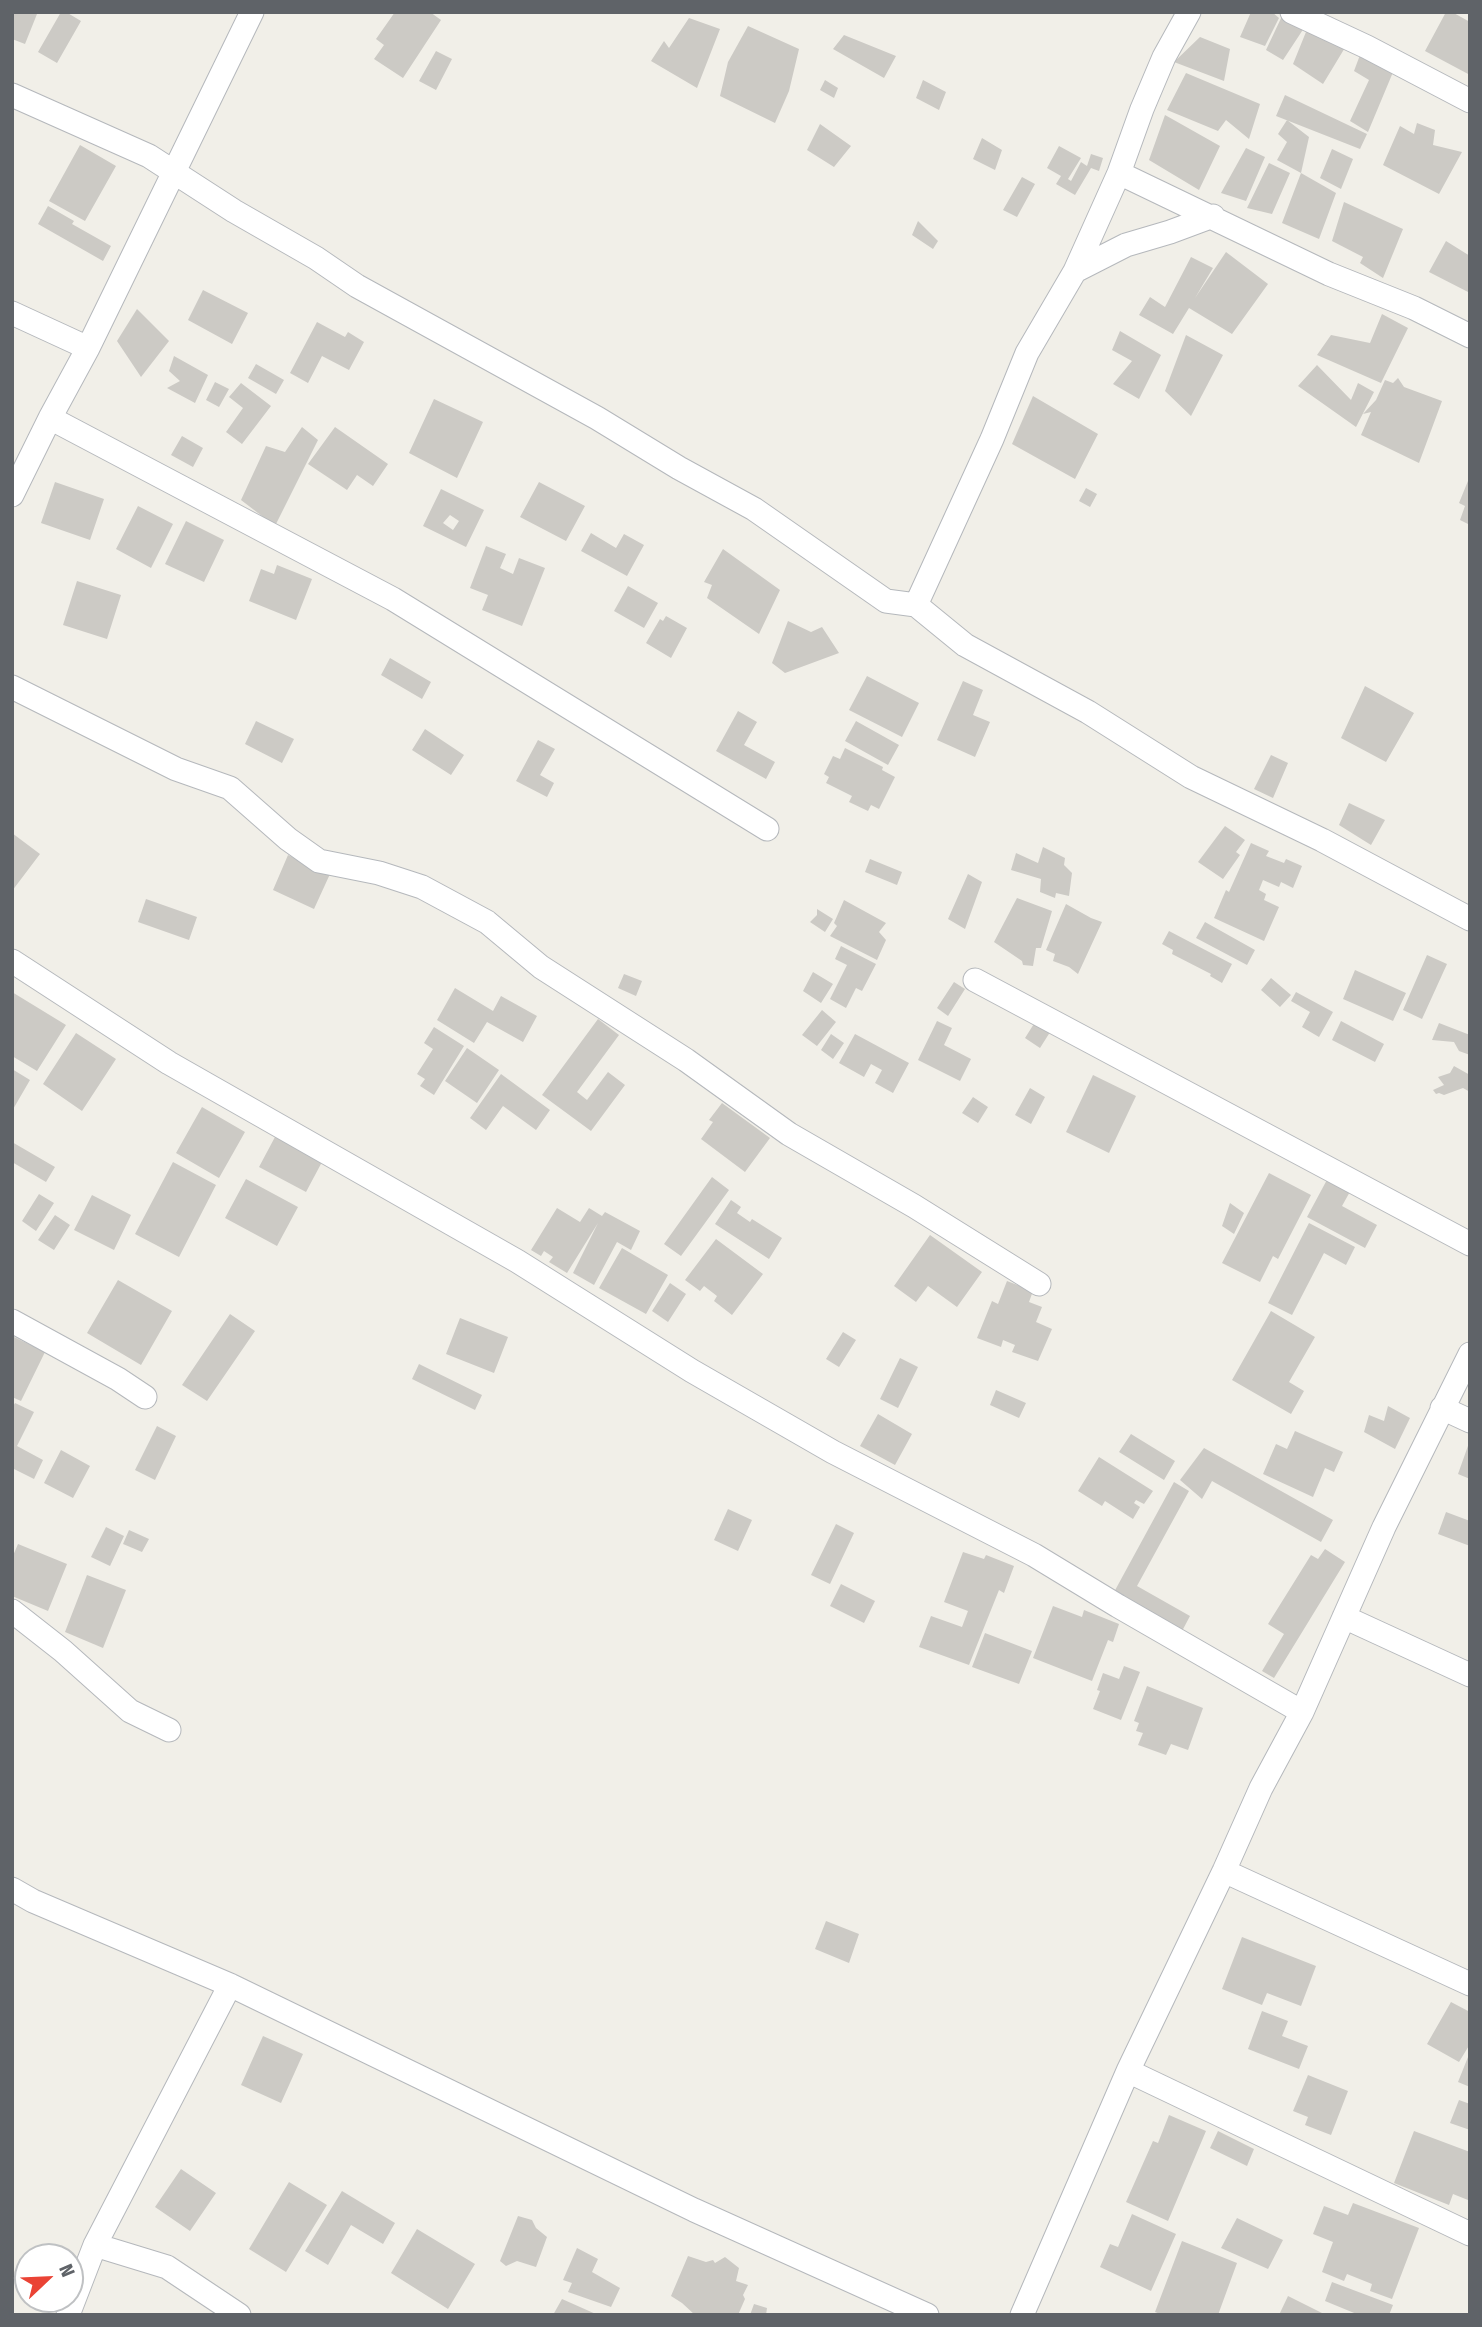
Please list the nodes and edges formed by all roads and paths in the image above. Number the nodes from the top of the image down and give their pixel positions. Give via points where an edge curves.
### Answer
1 (252, 12) edge
2 (1189, 12) edge
3 (1292, 12) edge
4 (12, 95) edge
5 (1470, 101) edge
6 (173, 172) junction
7 (1119, 173) junction
8 (1213, 216) junction
9 (1075, 271) junction
10 (12, 313) edge
11 (1470, 336) edge
12 (88, 348) junction
13 (50, 418) junction
14 (12, 495) edge
15 (916, 605) junction
16 (12, 687) edge
17 (767, 829) dead end
18 (1470, 919) edge
19 (12, 961) edge
20 (975, 980) dead end
21 (1470, 1244) edge
22 (1039, 1284) dead end
23 (12, 1321) edge
24 (1470, 1354) edge
25 (145, 1397) dead end
26 (1442, 1408) junction
27 (1470, 1421) edge
28 (12, 1611) edge
29 (1344, 1617) junction
30 (1470, 1675) edge
31 (1302, 1712) junction
32 (169, 1730) dead end
33 (1224, 1871) junction
34 (12, 1889) edge
35 (1470, 1984) edge
36 (230, 1985) junction
37 (1128, 2071) junction
38 (1470, 2234) edge
39 (95, 2245) junction
40 (68, 2315) edge
41 (239, 2315) edge
42 (927, 2315) edge
43 (1022, 2315) edge

1 - 6 street
2 - 7 street via 1164,57
3 - 5 street
4 - 6 street via 114,139
6 - 12 street
6 - 15 street via 356,286 754,509 886,601
7 - 8 street
7 - 9 street
8 - 9 street via 1126,245
8 - 11 street
9 - 15 street via 1027,353
10 - 12 street
12 - 13 street
13 - 14 street
13 - 17 street via 393,599
15 - 18 street via 965,645 1098,718 1191,777
16 - 22 street via 176,769 230,788 319,861 422,887 487,922 541,967 789,1134
19 - 31 street via 169,1063 517,1261 692,1371 833,1452 1034,1555
20 - 21 street
23 - 25 street
24 - 26 street
26 - 27 street
26 - 29 street
28 - 32 street via 130,1711
29 - 30 street
29 - 31 street
31 - 33 street
33 - 35 street
33 - 37 street
34 - 36 street
36 - 39 street
36 - 42 street via 694,2210
37 - 38 street
37 - 43 street
39 - 40 street
39 - 41 street via 167,2267

